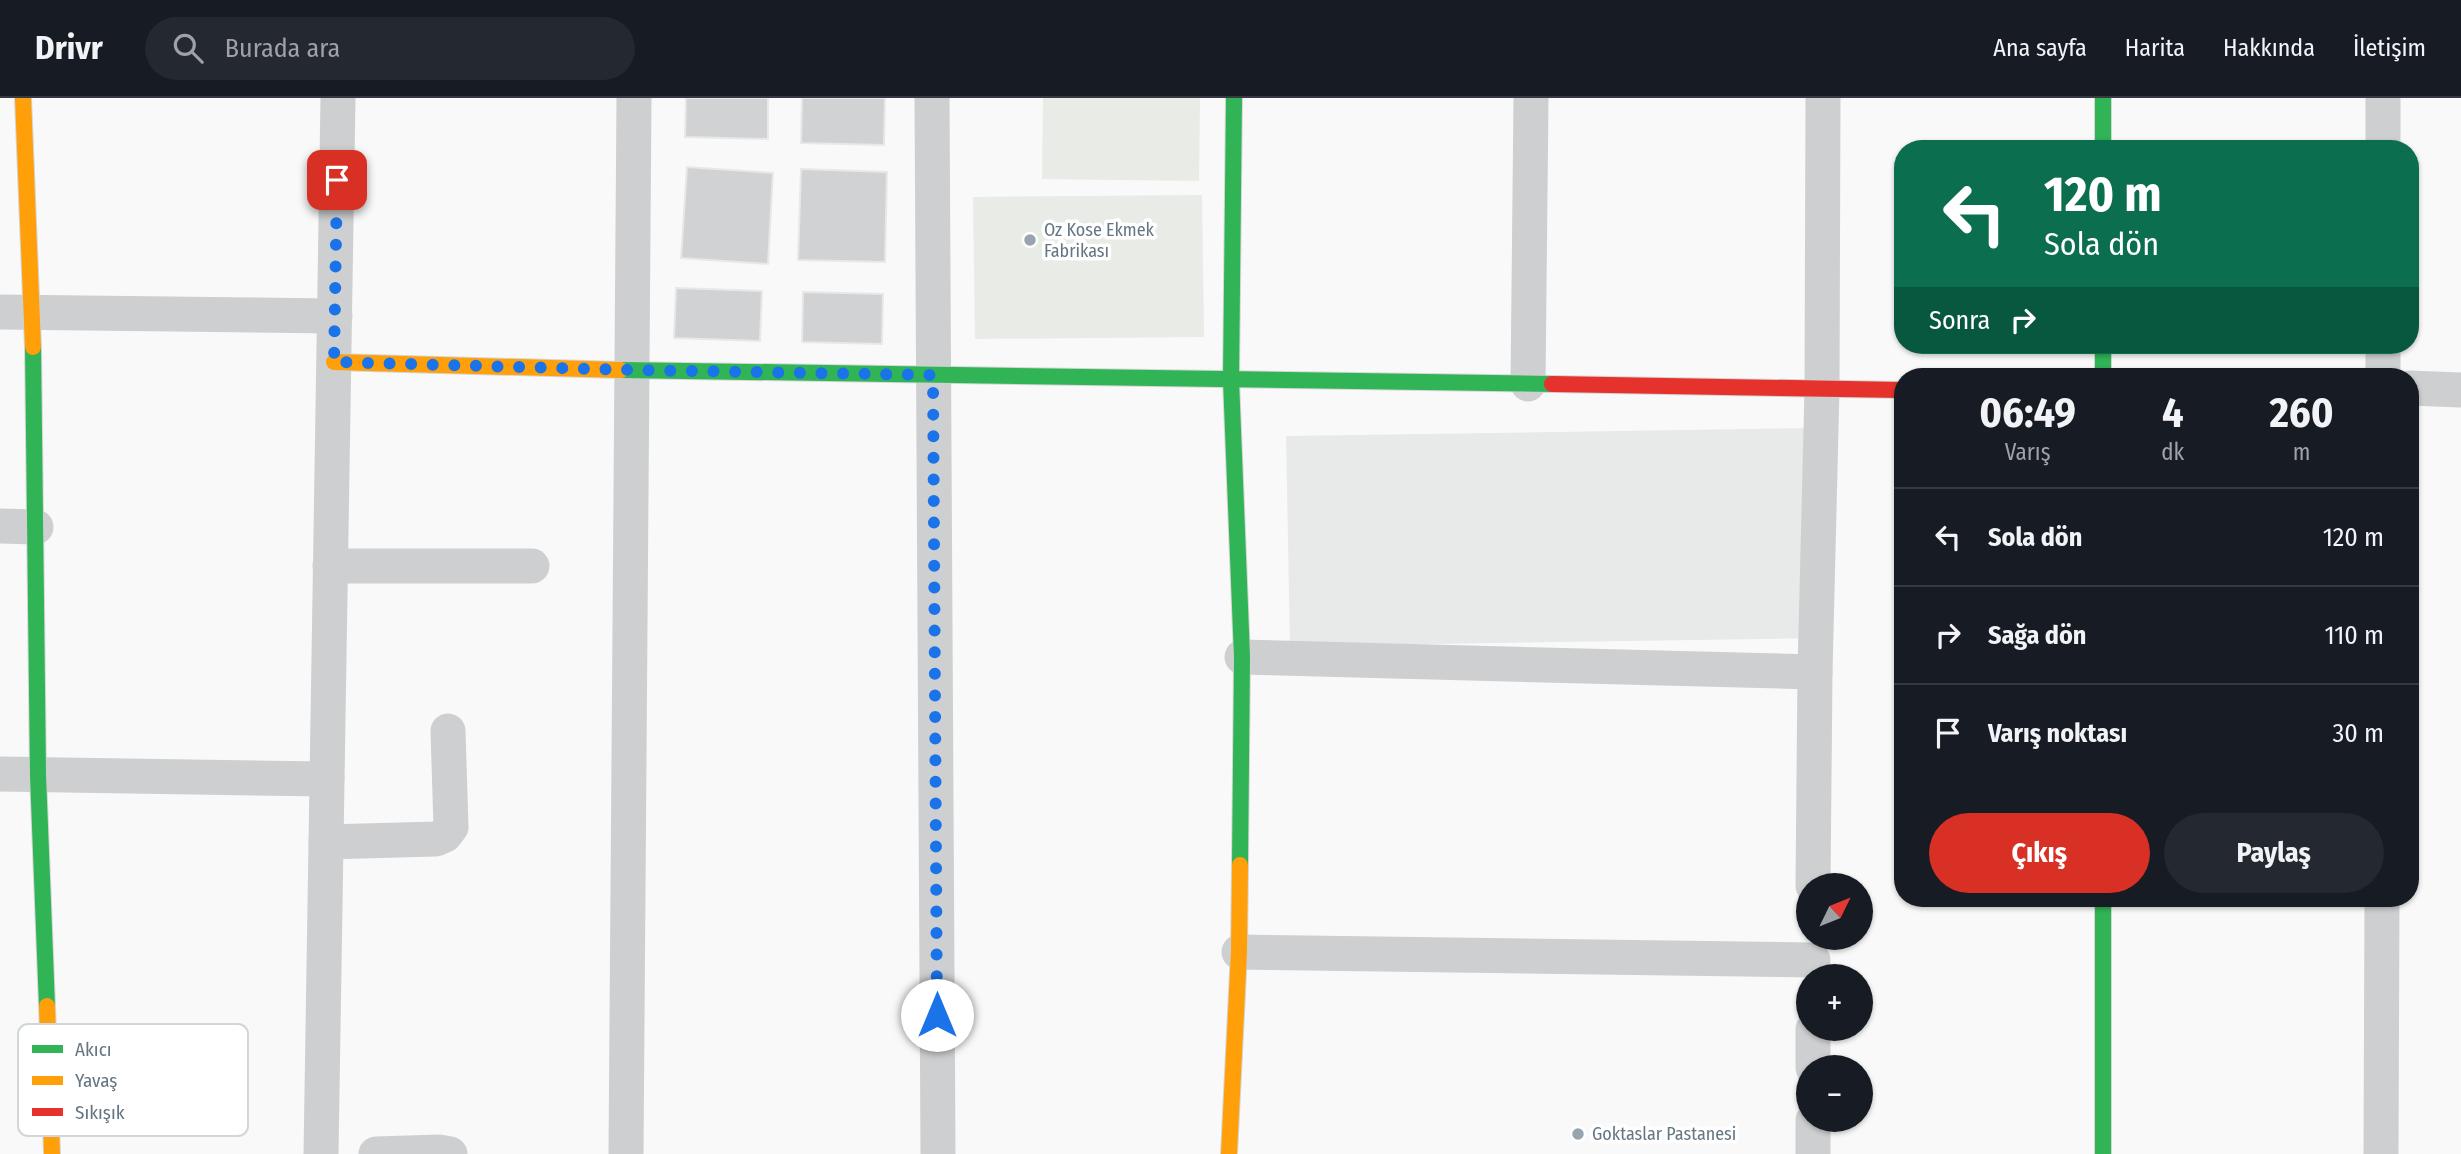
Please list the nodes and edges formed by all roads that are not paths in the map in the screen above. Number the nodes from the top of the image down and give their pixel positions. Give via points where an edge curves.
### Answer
1 (338, 98) edge
2 (634, 98) edge
3 (932, 98) edge
4 (1234, 98) edge
5 (1531, 98) edge
6 (1823, 98) edge
7 (2103, 98) edge
8 (2383, 98) edge
9 (15, 100) edge
10 (2103, 140) edge
11 (2383, 140) edge
12 (17, 312) edge
13 (335, 316) junction
14 (334, 362) junction
15 (632, 370) junction
16 (933, 375) junction
17 (1231, 380) junction
18 (1528, 384) junction
19 (2419, 388) edge
20 (1822, 389) junction
21 (1894, 390) edge
22 (2461, 390) edge
23 (0, 526) edge
24 (36, 527) junction
25 (330, 566) junction
26 (532, 566) dead end
27 (1242, 657) junction
28 (1815, 672) junction
29 (448, 731) dead end
30 (0, 774) edge
31 (38, 775) junction
32 (327, 779) junction
33 (326, 842) junction
34 (1813, 873) edge
35 (2103, 907) edge
36 (2382, 907) edge
37 (1239, 952) junction
38 (1813, 958) edge
39 (47, 1024) edge
40 (1813, 1132) edge
41 (51, 1136) edge
42 (52, 1154) edge
43 (321, 1154) edge
44 (376, 1154) edge
45 (450, 1154) edge
46 (626, 1154) edge
47 (938, 1154) edge
48 (1229, 1154) edge
49 (1813, 1154) edge
50 (2103, 1154) edge
51 (2381, 1154) edge

1 - 13 street
2 - 15 street
3 - 16 street
4 - 17 street
5 - 18 street
6 - 20 street
7 - 10 street
8 - 11 street
9 - 12 street
12 - 13 street
12 - 24 street
13 - 14 street
14 - 15 street
14 - 25 street
15 - 16 street
15 - 46 street
16 - 17 street
16 - 47 street
17 - 18 street
17 - 27 street
18 - 20 street
19 - 22 street
20 - 21 street
20 - 28 street
23 - 24 street
24 - 31 street
25 - 26 street
25 - 32 street
27 - 28 street
27 - 37 street
28 - 34 street
29 - 33 street via 451,827 445,835
30 - 31 street
31 - 32 street
31 - 39 street
32 - 33 street
33 - 43 street
35 - 50 street
36 - 51 street
37 - 38 street
37 - 48 street
40 - 49 street
41 - 42 street
44 - 45 street

